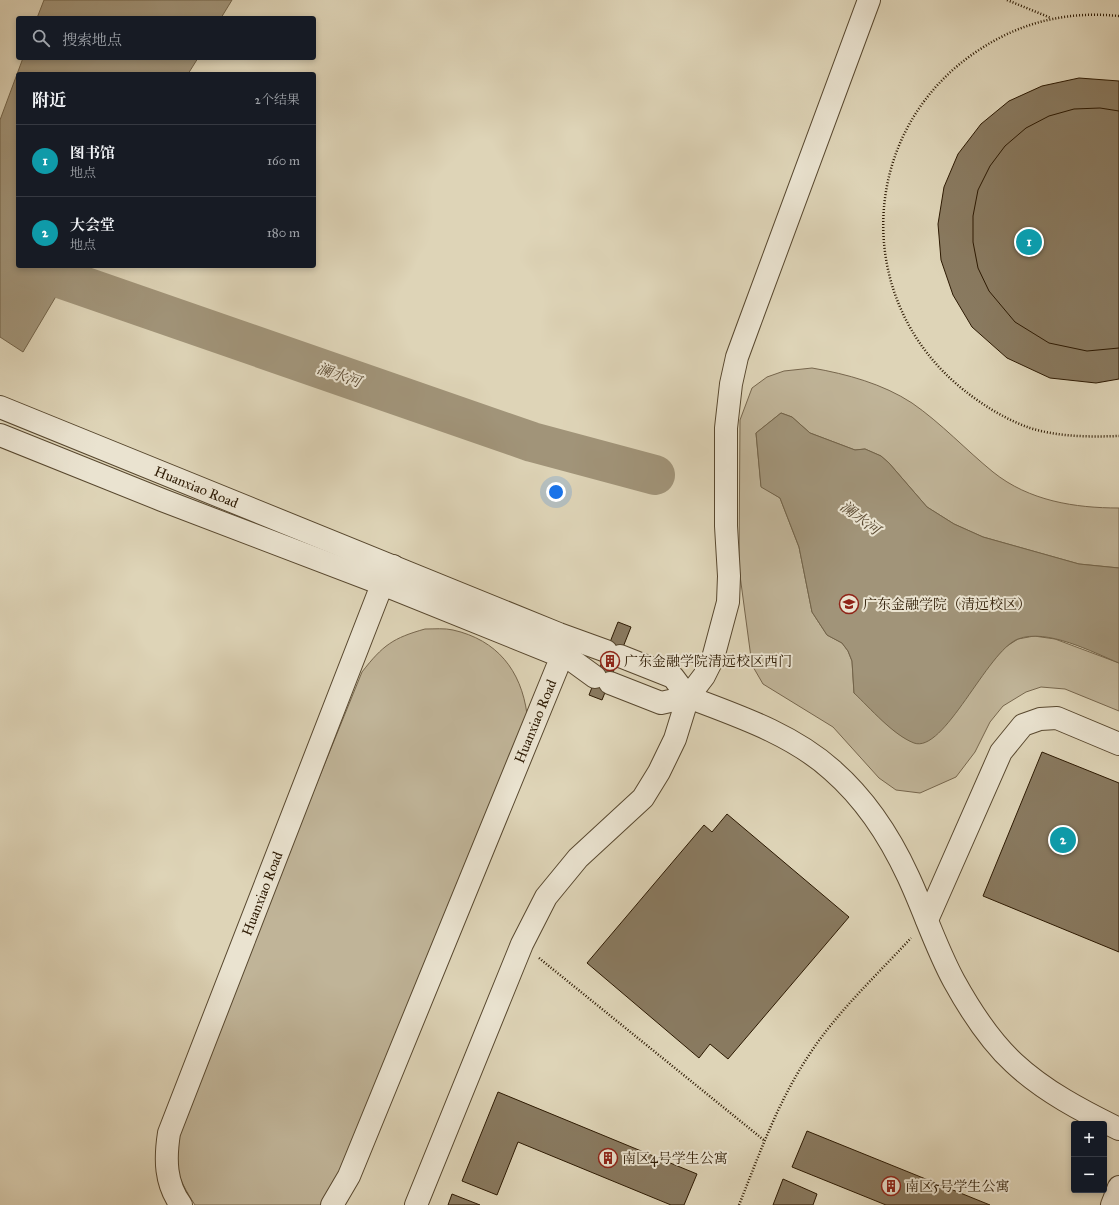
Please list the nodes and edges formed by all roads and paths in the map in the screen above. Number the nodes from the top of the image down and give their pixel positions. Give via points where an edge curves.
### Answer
1 (869, 0) edge
2 (1007, 0) edge
3 (1119, 16) edge
4 (1052, 18) junction
5 (0, 407) edge
6 (0, 435) edge
7 (1119, 436) edge
8 (393, 566) junction
9 (382, 584) junction
10 (559, 634) junction
11 (562, 657) junction
12 (688, 697) junction
13 (1119, 744) edge
14 (927, 920) junction
15 (522, 944) junction
16 (1119, 1129) edge
17 (765, 1141) junction
18 (1119, 1187) edge
19 (181, 1205) edge
20 (332, 1205) edge
21 (416, 1205) edge
22 (739, 1205) edge
23 (1112, 1205) edge

1 - 12 street via 737,357 730,384 726,428 726,526 730,576 728,602 712,658 704,676
2 - 4 path
3 - 4 path via 1095,14
4 - 7 path via 1003,34 961,61 926,97 900,141 885,189 882,239 892,289 901,309 913,335 944,375 984,406 1030,428 1080,437
5 - 8 street, Huanxiao Road
6 - 9 street, Huanxiao Road
8 - 9 street, Huanxiao Road
8 - 10 street, Huanxiao Road
9 - 11 street, Huanxiao Road
9 - 19 street, Huanxiao Road via 168,1133 168,1174
10 - 11 street, Huanxiao Road
10 - 12 street, Huanxiao Road via 674,677
11 - 12 street, Huanxiao Road via 573,661 602,680 662,703
11 - 20 street, Huanxiao Road via 349,1176
12 - 14 street via 783,736 832,770 854,792 879,826 907,874
12 - 15 street via 674,740 653,784 643,798 593,843 546,897
13 - 14 street via 1057,718 1040,718 1023,725 1001,752
14 - 16 street via 953,980 972,1012 1013,1063 1039,1083 1090,1115
14 - 17 path via 841,1014 807,1057 783,1099
15 - 17 path
15 - 21 street
17 - 22 path
18 - 23 street

